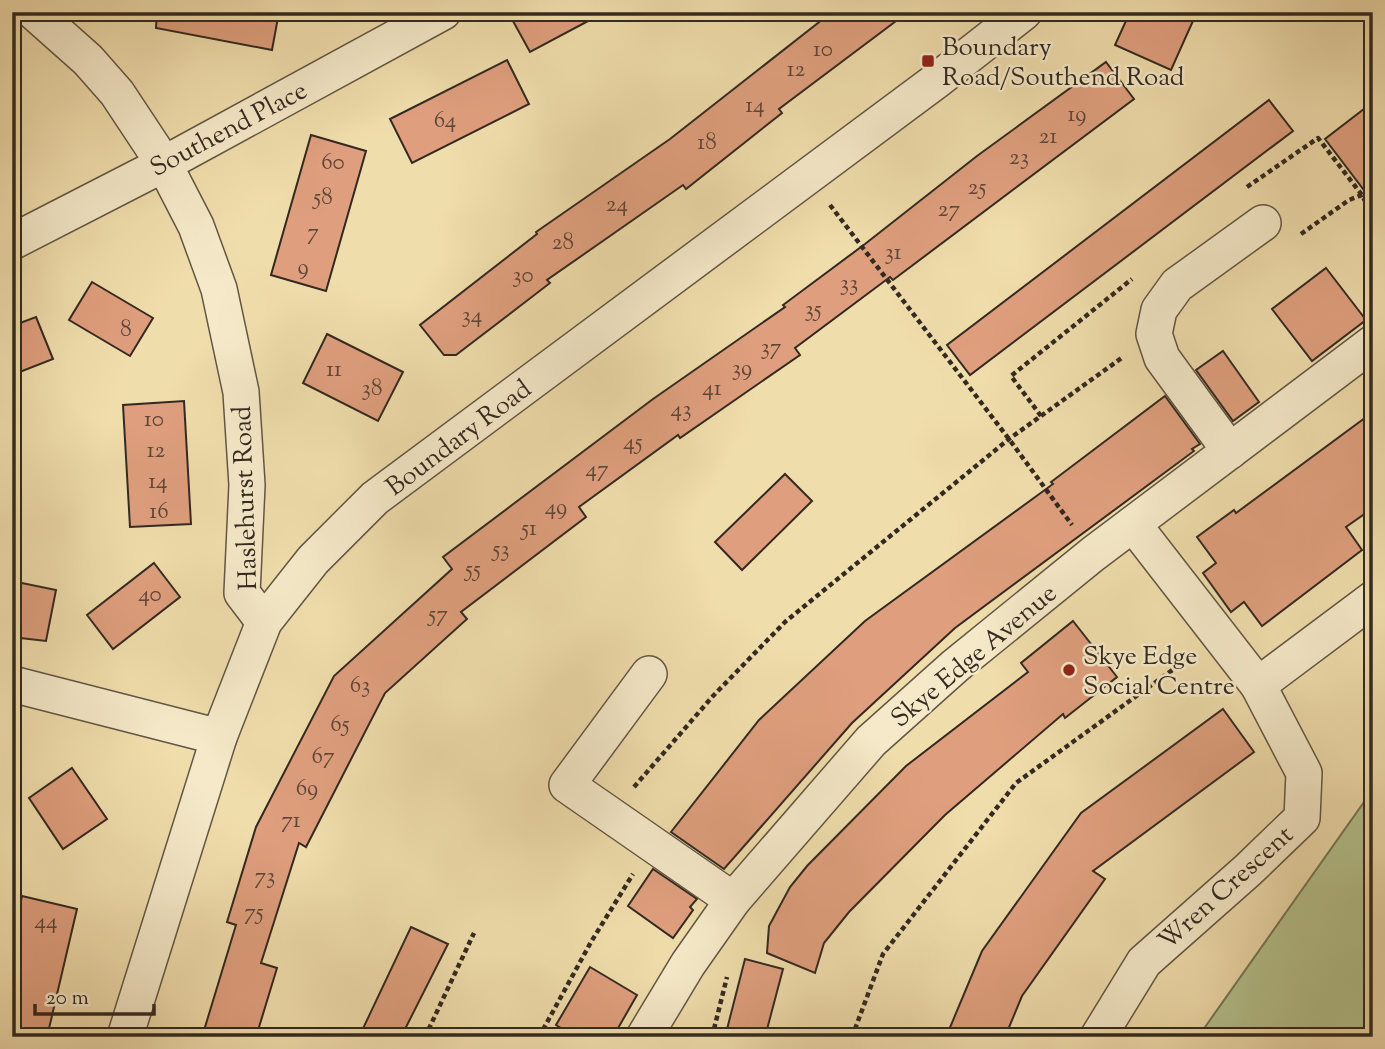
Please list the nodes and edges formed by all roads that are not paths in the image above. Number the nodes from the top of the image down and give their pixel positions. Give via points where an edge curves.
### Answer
1 (34, 12) edge
2 (443, 12) edge
3 (1024, 12) edge
4 (164, 163) junction
5 (1263, 223) road end
6 (12, 242) edge
7 (1373, 343) edge
8 (1230, 451) junction
9 (1133, 524) junction
10 (1373, 599) edge
11 (264, 622) junction
12 (649, 674) dead end
13 (12, 684) edge
14 (1258, 685) junction
15 (219, 737) junction
16 (733, 900) junction
17 (125, 1037) edge
18 (644, 1037) edge
19 (1098, 1037) edge

1 - 4 street, Haslehurst Road via 117,93
2 - 4 street, Southend Place
3 - 11 street, Boundary Road via 375,498 313,560
4 - 6 street, Southend Place
4 - 11 street, Haslehurst Road via 196,226 219,289 243,419 247,485 242,593
5 - 8 street via 1177,285 1159,310 1154,334 1162,358
7 - 8 street, Skye Edge Avenue
8 - 9 street, Skye Edge Avenue
9 - 14 street, Wren Crescent
9 - 16 street, Skye Edge Avenue via 954,666 871,741
10 - 14 street
11 - 15 street, Boundary Road
12 - 16 street via 566,785
13 - 15 street
14 - 19 street, Wren Crescent via 1304,773 1301,818 1144,962
15 - 17 street, Boundary Road
16 - 18 street, Skye Edge Avenue

